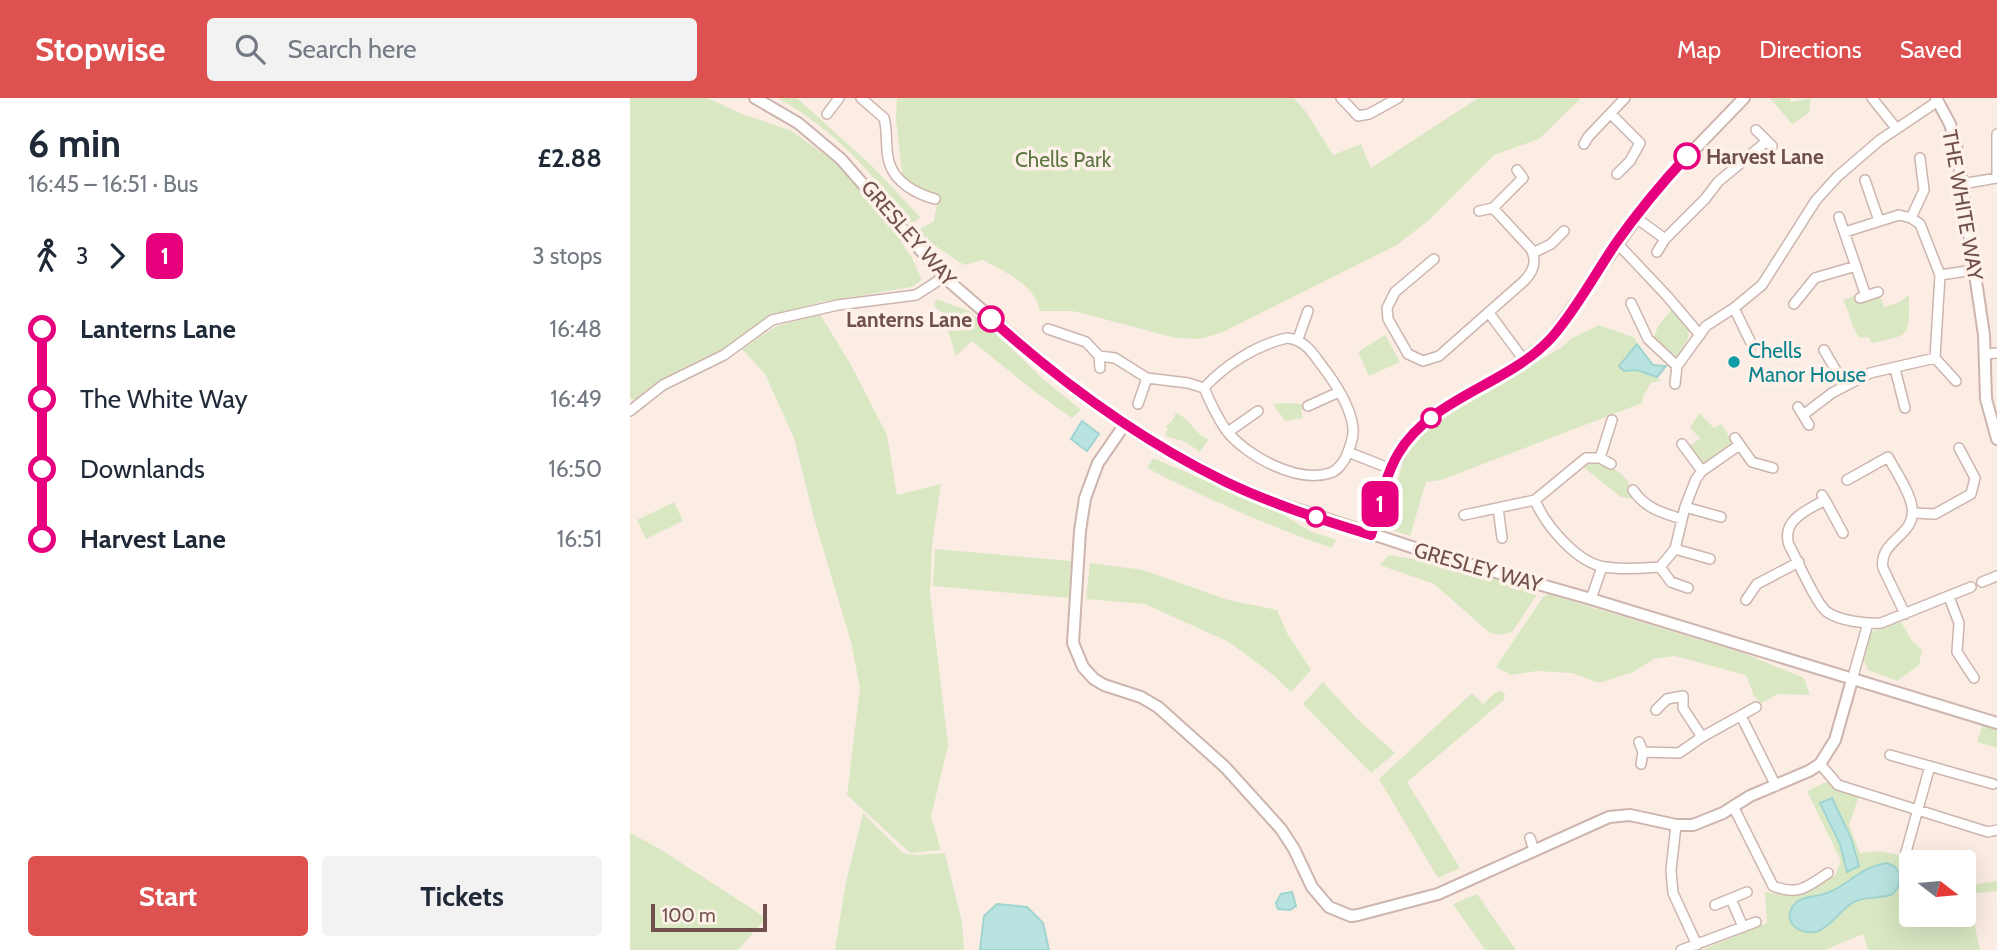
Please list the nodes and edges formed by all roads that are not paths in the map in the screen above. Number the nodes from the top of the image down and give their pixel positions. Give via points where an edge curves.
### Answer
1 (755, 98) edge
2 (839, 98) edge
3 (861, 98) edge
4 (1341, 98) edge
5 (1398, 98) edge
6 (1625, 98) edge
7 (1872, 98) edge
8 (1741, 99) edge
9 (1937, 100) edge
10 (827, 114) dead end
11 (1611, 114) junction
12 (1896, 128) junction
13 (1756, 130) dead end
14 (1997, 134) edge
15 (1584, 144) dead end
16 (1920, 158) dead end
17 (1517, 170) dead end
18 (1617, 174) dead end
19 (1866, 180) dead end
20 (1962, 184) junction
21 (935, 199) dead end
22 (1493, 208) junction
23 (1479, 211) dead end
24 (1635, 217) junction
25 (1839, 218) dead end
26 (1912, 218) junction
27 (1879, 221) junction
28 (1564, 232) dead end
29 (1845, 232) junction
30 (1665, 239) junction
31 (1617, 243) junction
32 (1657, 252) dead end
33 (1533, 253) junction
34 (1434, 258) dead end
35 (1856, 266) junction
36 (1974, 270) junction
37 (1940, 275) junction
38 (944, 277) junction
39 (1878, 292) dead end
40 (1631, 303) dead end
41 (1793, 305) dead end
42 (1734, 308) junction
43 (1308, 311) dead end
44 (1489, 313) junction
45 (1048, 329) dead end
46 (1700, 335) junction
47 (1298, 339) junction
48 (1752, 345) dead end
49 (1830, 353) dead end
50 (1992, 354) edge
51 (1099, 356) junction
52 (1935, 358) junction
53 (1524, 360) junction
54 (1677, 366) junction
55 (1100, 368) dead end
56 (1895, 369) junction
57 (1147, 378) junction
58 (1956, 381) dead end
59 (1675, 384) dead end
60 (1845, 386) junction
61 (1203, 388) junction
62 (1339, 392) junction
63 (1906, 401) dead end
64 (1138, 404) dead end
65 (1308, 406) dead end
66 (630, 411) edge
67 (1258, 411) dead end
68 (1612, 420) dead end
69 (1125, 425) junction
70 (1809, 425) dead end
71 (1228, 432) junction
72 (1997, 439) edge
73 (1682, 444) dead end
74 (1959, 448) dead end
75 (1348, 452) junction
76 (1600, 458) junction
77 (1611, 464) dead end
78 (1773, 468) dead end
79 (1391, 469) junction
80 (1702, 471) junction
81 (1847, 480) dead end
82 (1633, 490) dead end
83 (1535, 500) junction
84 (1685, 507) junction
85 (1498, 508) junction
86 (1913, 513) junction
87 (1464, 515) dead end
88 (1721, 517) dead end
89 (1682, 519) junction
90 (1843, 533) dead end
91 (1371, 535) junction
92 (1504, 536) dead end
93 (1675, 550) junction
94 (1710, 559) dead end
95 (1799, 562) junction
96 (1602, 567) junction
97 (1660, 567) junction
98 (1997, 576) edge
99 (1982, 582) dead end
100 (1971, 587) dead end
101 (1688, 588) dead end
102 (1949, 597) junction
103 (1591, 599) junction
104 (1746, 600) dead end
105 (1905, 614) junction
106 (1868, 623) junction
107 (1974, 678) dead end
108 (1852, 680) junction
109 (1756, 707) dead end
110 (1656, 710) dead end
111 (1741, 716) junction
112 (1997, 723) edge
113 (1702, 737) junction
114 (1639, 742) dead end
115 (1643, 752) junction
116 (1890, 755) dead end
117 (1641, 764) dead end
118 (1820, 764) junction
119 (1930, 766) junction
120 (1993, 784) dead end
121 (1776, 786) junction
122 (1733, 806) junction
123 (1917, 811) junction
124 (1676, 825) junction
125 (1997, 830) edge
126 (1530, 838) dead end
127 (1534, 850) junction
128 (1907, 850) edge
129 (1828, 873) dead end
130 (1747, 892) dead end
131 (1731, 899) junction
132 (1715, 905) dead end
133 (1756, 922) dead end
134 (1743, 927) junction
135 (1697, 945) junction
136 (1681, 950) edge

1 - 38 street, GRESLEY WAY via 798,123 841,159
2 - 10 street
3 - 21 street via 884,118 893,170 913,191
4 - 5 street via 1358,116
6 - 11 street
7 - 12 street
8 - 24 street
9 - 12 street
9 - 20 street, THE WHITE WAY via 1954,134
11 - 15 street
11 - 18 street via 1640,143
12 - 42 street via 1816,200 1762,285
13 - 30 street via 1769,143 1718,183
14 - 20 street via 1997,177
16 - 26 street via 1924,190
17 - 22 street via 1523,178
19 - 27 street
20 - 36 street, THE WHITE WAY
22 - 23 street
22 - 33 street
24 - 30 street
24 - 31 street
25 - 29 street
26 - 27 street via 1899,215
26 - 37 street via 1922,229
27 - 29 street
28 - 33 street
29 - 35 street
30 - 32 street
31 - 46 street
31 - 53 street via 1555,333
33 - 44 street via 1531,273
34 - 44 street via 1395,292 1388,304 1388,319 1408,354 1423,361 1438,356
35 - 39 street via 1863,297
35 - 41 street via 1815,278
36 - 37 street
36 - 50 street, THE WHITE WAY
37 - 52 street
38 - 66 street via 915,295 772,320 724,355 663,386
38 - 69 street, GRESLEY WAY via 1062,379
40 - 54 street via 1648,339
42 - 46 street
42 - 48 street
43 - 47 street
44 - 53 street
45 - 51 street via 1059,328 1086,342
46 - 54 street
47 - 61 street via 1269,342
47 - 62 street
49 - 60 street
50 - 72 street, THE WHITE WAY via 1986,399
51 - 55 street
51 - 57 street via 1115,358
52 - 56 street
52 - 58 street via 1946,376
53 - 79 street via 1425,422
54 - 59 street
56 - 60 street via 1870,373
56 - 63 street
57 - 61 street
57 - 64 street
60 - 70 street via 1801,411
61 - 71 street
62 - 65 street
62 - 75 street via 1353,428
67 - 71 street
68 - 76 street via 1612,435
69 - 91 street, GRESLEY WAY via 1227,482
69 - 127 street via 1098,463 1085,498 1080,531 1073,643 1094,679 1158,707 1226,767 1281,829 1312,887 1329,906 1351,916 1438,894
71 - 75 street via 1250,452 1299,474 1328,474
73 - 80 street
74 - 86 street via 1975,478 1971,494 1935,514
75 - 79 street
76 - 77 street
76 - 83 street via 1586,458
78 - 80 street via 1752,462 1737,442
79 - 91 street
80 - 84 street
81 - 86 street via 1888,457
82 - 89 street via 1636,502
83 - 85 street
83 - 96 street via 1563,542
84 - 88 street
84 - 89 street
85 - 87 street
85 - 92 street
86 - 105 street via 1908,528 1887,548 1882,560
89 - 93 street
90 - 95 street via 1824,497 1796,516 1788,528 1788,540
91 - 103 street, GRESLEY WAY
93 - 94 street
93 - 97 street
95 - 104 street via 1757,584
95 - 106 street via 1826,611
96 - 97 street
96 - 103 street
97 - 101 street via 1671,582
98 - 99 street
100 - 102 street
102 - 105 street
102 - 107 street via 1959,623 1957,652 1963,671
103 - 108 street, GRESLEY WAY
105 - 106 street
106 - 108 street
108 - 112 street, GRESLEY WAY
108 - 118 street via 1835,740
109 - 111 street
110 - 113 street via 1667,699 1683,696 1683,708
111 - 113 street
111 - 121 street
113 - 115 street via 1679,753
114 - 115 street
115 - 117 street
116 - 119 street
118 - 121 street
118 - 123 street via 1838,785
119 - 120 street
119 - 123 street
121 - 122 street
122 - 124 street via 1705,822
122 - 129 street via 1773,886 1788,892 1802,889
123 - 125 street via 1988,832
123 - 128 street
124 - 127 street via 1630,815 1609,817
124 - 135 street via 1673,893
126 - 127 street
130 - 131 street
131 - 132 street
131 - 134 street
133 - 134 street
134 - 135 street
135 - 136 street

